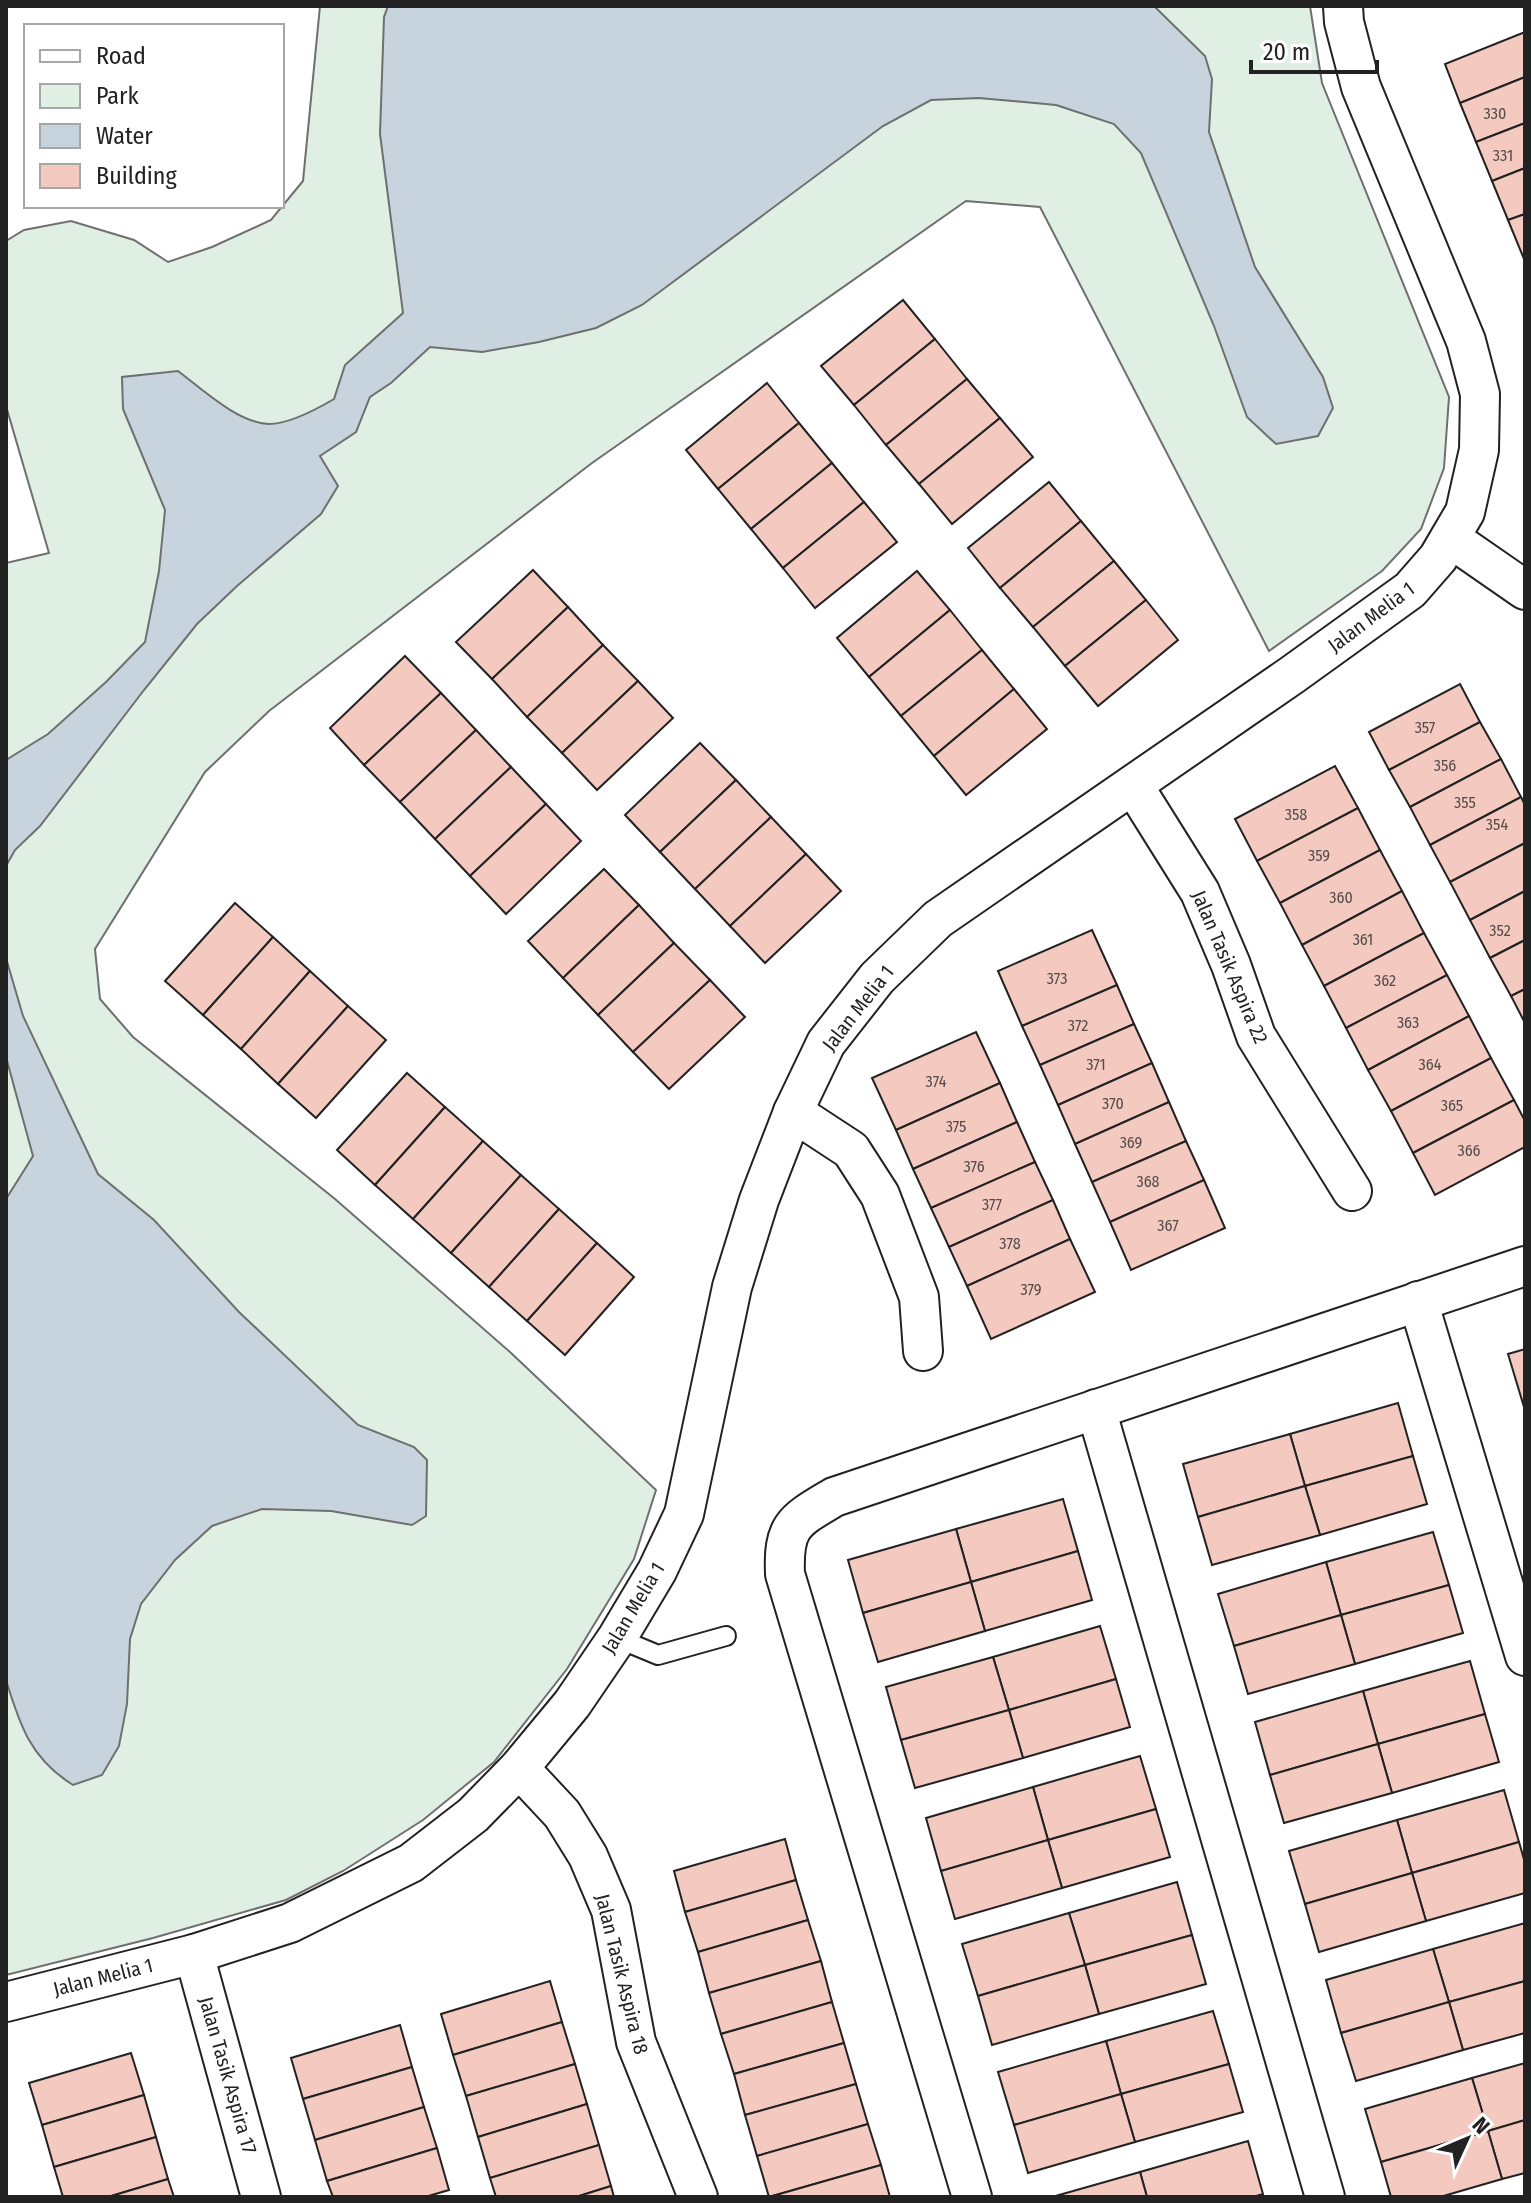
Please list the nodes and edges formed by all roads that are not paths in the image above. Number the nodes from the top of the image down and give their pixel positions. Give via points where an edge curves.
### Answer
1 (1343, 6) edge
2 (1450, 538) junction
3 (1525, 590) edge
4 (1133, 785) junction
5 (793, 1112) junction
6 (1352, 1191) dead end
7 (1525, 1266) edge
8 (1418, 1301) junction
9 (923, 1351) dead end
10 (1096, 1409) junction
11 (726, 1636) dead end
12 (617, 1638) junction
13 (1525, 1656) edge
14 (519, 1768) junction
15 (194, 1954) junction
16 (6, 2002) edge
17 (261, 2197) edge
18 (698, 2197) edge
19 (972, 2197) edge
20 (1325, 2197) edge

1 - 2 street, Jalan Melia 1 via 1361,87 1466,341 1480,394 1479,450 1465,512
2 - 3 street
2 - 4 street, Jalan Melia 1 via 1410,590
4 - 5 street, Jalan Melia 1 via 938,919 877,978 826,1043
4 - 6 street, Jalan Tasik Aspira 22 via 1200,892 1256,1036
5 - 9 street via 851,1150 880,1195 919,1297
5 - 12 street, Jalan Melia 1 via 732,1287 684,1514
7 - 8 street
8 - 10 street
8 - 13 street
10 - 19 street via 834,1497 799,1518 784,1544 785,1574
10 - 20 street
11 - 12 lane via 658,1655
12 - 14 street, Jalan Melia 1
14 - 15 street, Jalan Melia 1 via 473,1815 411,1863 290,1923
14 - 18 street, Jalan Tasik Aspira 18 via 562,1814 588,1856 611,1910 636,2042
15 - 16 street, Jalan Melia 1
15 - 17 street, Jalan Tasik Aspira 17

